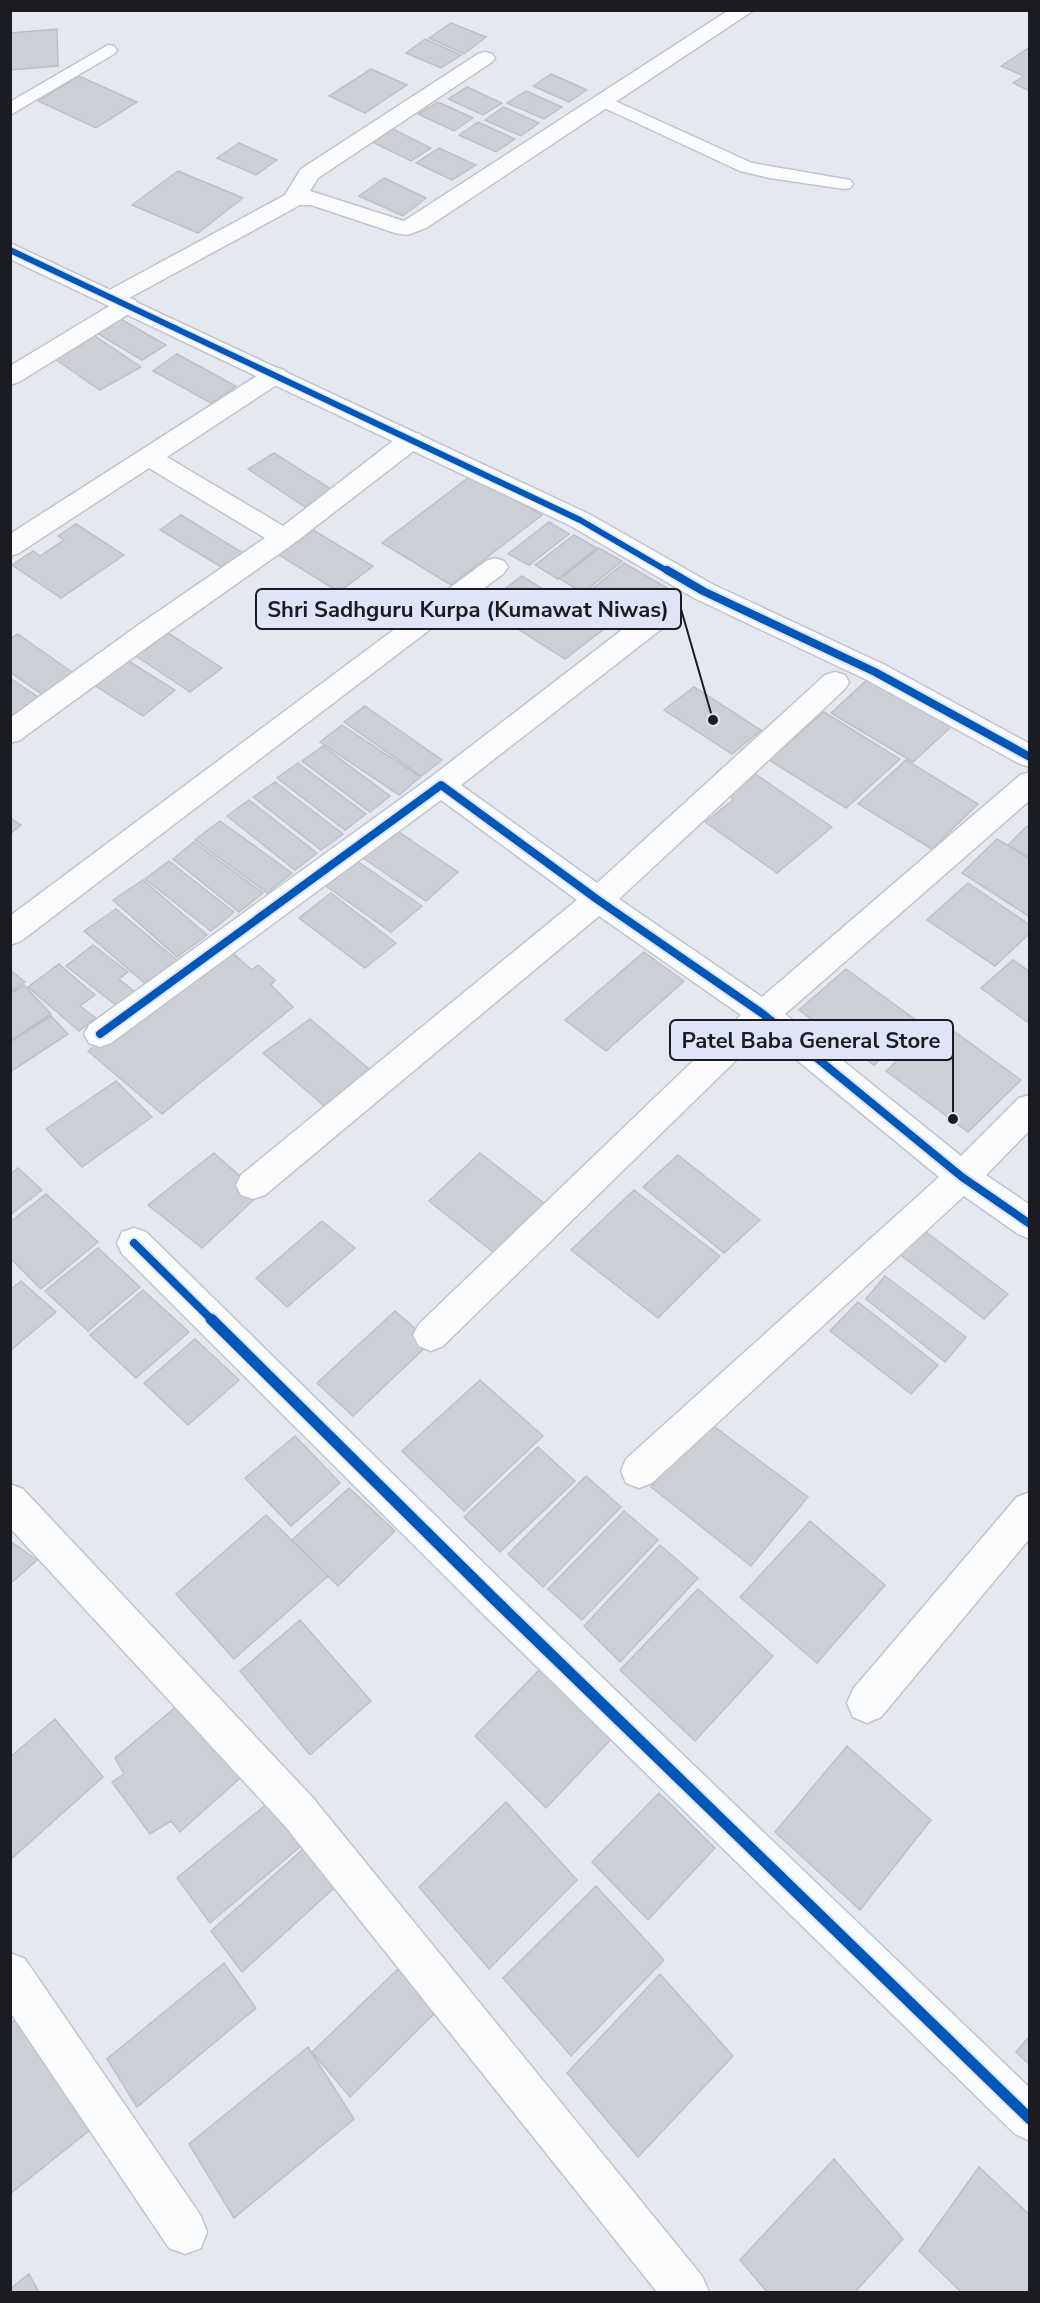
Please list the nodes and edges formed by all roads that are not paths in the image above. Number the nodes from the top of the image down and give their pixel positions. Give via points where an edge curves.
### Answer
1 (744, 10) edge
2 (108, 51) dead end
3 (485, 58) dead end
4 (604, 101) junction
5 (10, 110) edge
6 (844, 184) dead end
7 (294, 199) junction
8 (10, 250) edge
9 (120, 302) junction
10 (275, 375) junction
11 (10, 377) edge
12 (411, 440) junction
13 (149, 457) junction
14 (284, 538) junction
15 (10, 547) edge
16 (495, 567) dead end
17 (659, 616) dead end
18 (835, 682) dead end
19 (10, 733) edge
20 (1029, 758) edge
21 (1029, 783) edge
22 (441, 785) junction
23 (598, 900) junction
24 (10, 933) edge
25 (763, 1014) junction
26 (100, 1034) dead end
27 (1029, 1108) edge
28 (962, 1177) junction
29 (253, 1185) dead end
30 (1029, 1224) edge
31 (134, 1243) dead end
32 (431, 1335) dead end
33 (639, 1471) dead end
34 (10, 1501) edge
35 (1029, 1509) edge
36 (867, 1703) dead end
37 (10, 1974) edge
38 (1029, 2119) edge
39 (185, 2232) dead end
40 (686, 2292) edge

1 - 4 street
2 - 5 lane
3 - 7 street via 309,174
4 - 6 lane via 746,167
4 - 7 street via 407,228 319,200
7 - 9 street
8 - 9 street
9 - 10 street
9 - 11 street
10 - 12 street
10 - 13 street
12 - 14 street
12 - 20 street via 580,520 703,591 875,672
13 - 14 street
13 - 15 street
14 - 19 street
16 - 24 street
17 - 22 street
18 - 23 street
21 - 25 street
22 - 23 street
22 - 26 street
23 - 25 street
23 - 29 street
25 - 28 street
25 - 32 street
27 - 28 street
28 - 30 street
28 - 33 street
31 - 38 street
34 - 40 street via 299,1812
35 - 36 street
37 - 39 street

